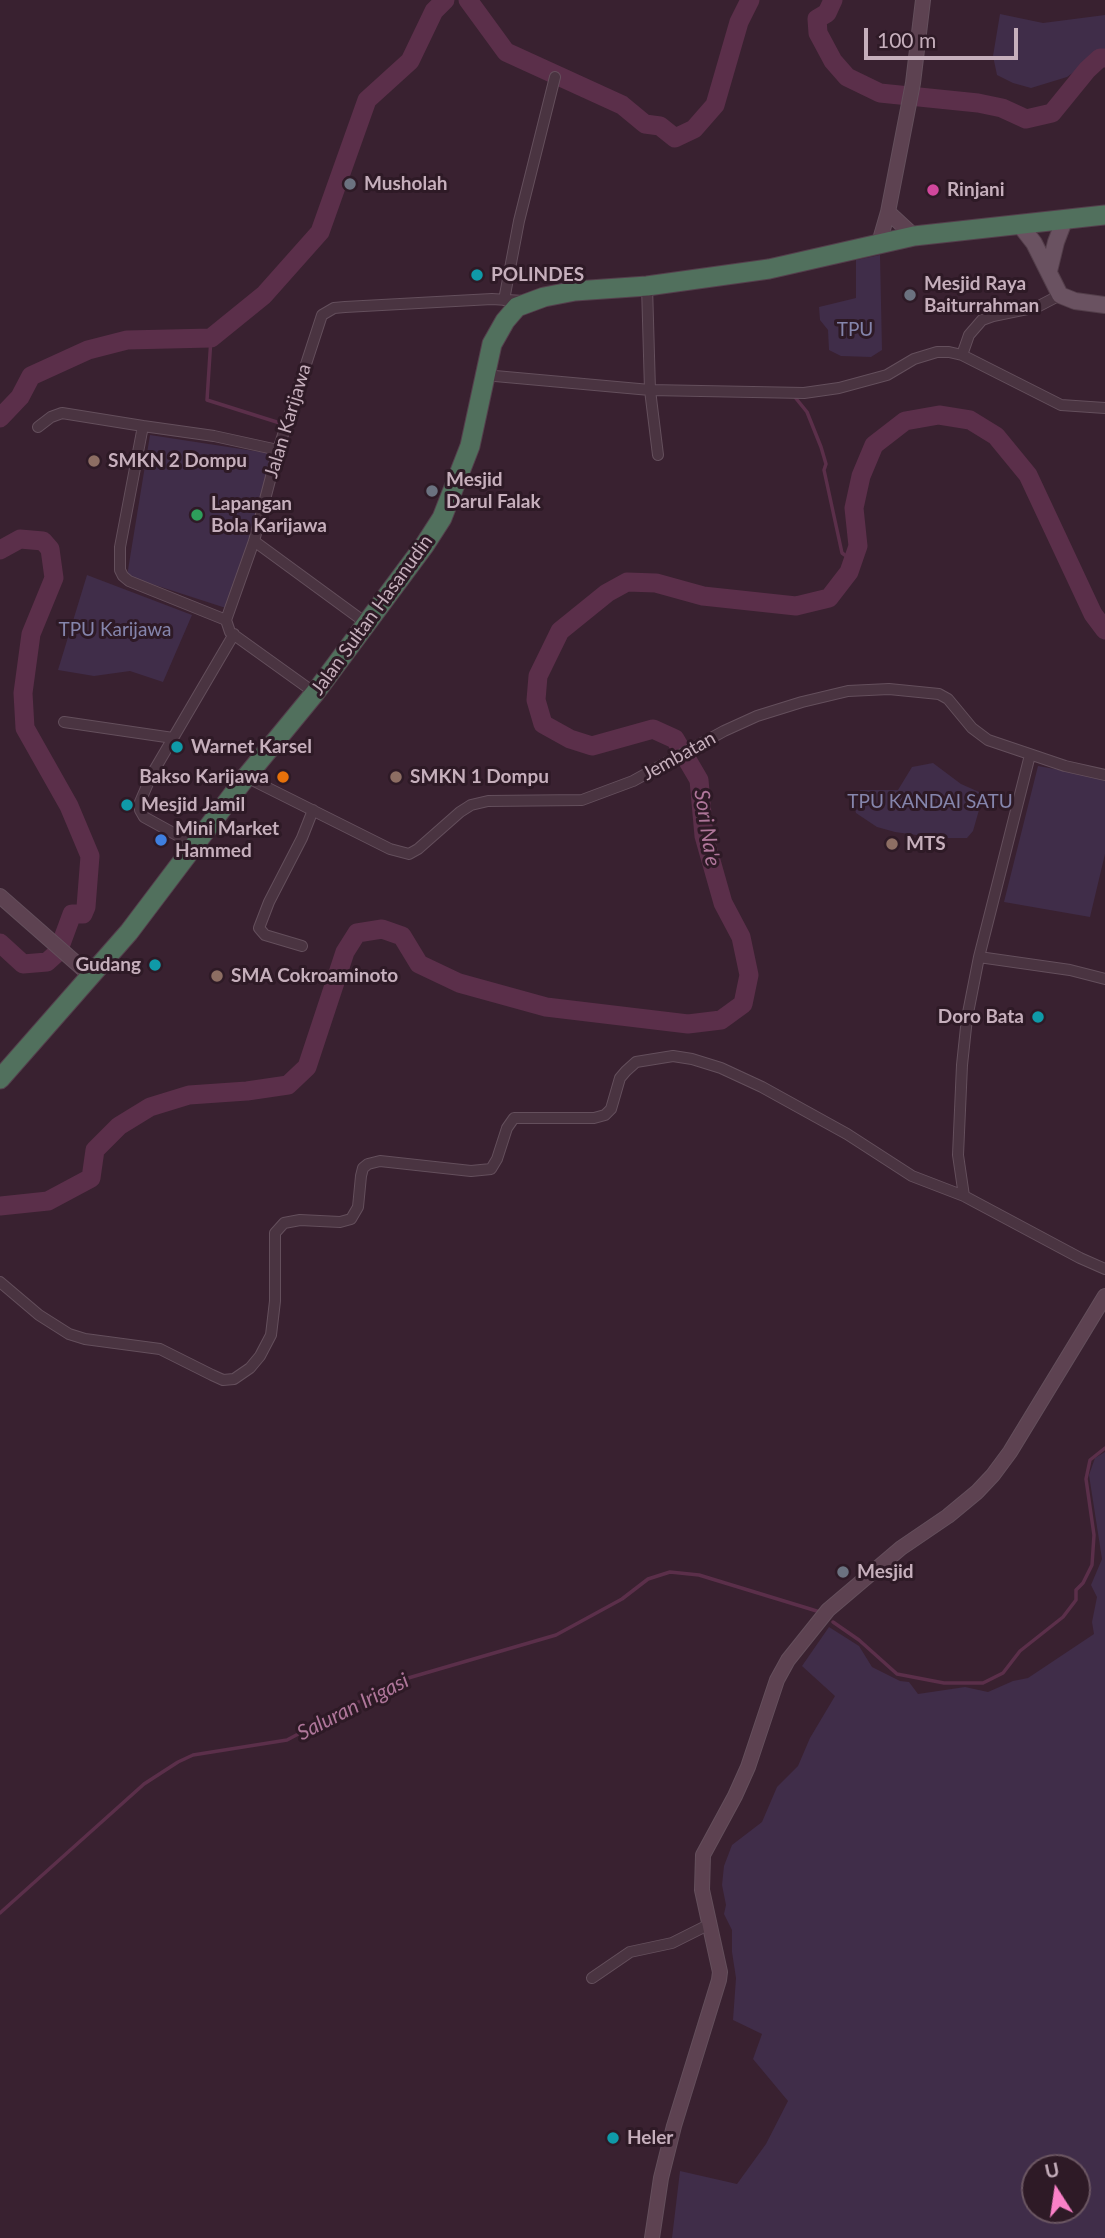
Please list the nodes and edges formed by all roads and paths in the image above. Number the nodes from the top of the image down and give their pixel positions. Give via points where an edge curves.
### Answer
1 (923, 0) edge
2 (555, 77) dead end
3 (888, 212) junction
4 (1105, 215) edge
5 (1064, 221) junction
6 (1020, 225) junction
7 (914, 236) junction
8 (880, 243) junction
9 (1049, 271) junction
10 (647, 286) junction
11 (1060, 295) junction
12 (498, 299) junction
13 (527, 302) junction
14 (1105, 305) edge
15 (505, 321) junction
16 (962, 355) junction
17 (484, 375) junction
18 (650, 390) junction
19 (1105, 408) edge
20 (144, 426) junction
21 (38, 427) dead end
22 (278, 450) junction
23 (658, 455) dead end
24 (254, 541) junction
25 (226, 620) junction
26 (366, 624) junction
27 (234, 634) junction
28 (315, 693) junction
29 (64, 722) dead end
30 (173, 738) junction
31 (1030, 755) junction
32 (1105, 775) edge
33 (246, 777) junction
34 (313, 810) junction
35 (195, 845) junction
36 (0, 896) edge
37 (302, 946) dead end
38 (979, 957) junction
39 (90, 976) junction
40 (1105, 979) edge
41 (0, 1079) edge
42 (964, 1196) junction
43 (1105, 1269) edge
44 (0, 1282) edge
45 (1105, 1296) edge
46 (710, 1924) junction
47 (592, 1978) dead end
48 (652, 2238) edge

1 - 3 street via 913,83
2 - 12 street
3 - 7 street
3 - 8 street
4 - 5 highway, Jalan Sultan Hasanudin
5 - 6 highway, Jalan Sultan Hasanudin
5 - 9 main road
6 - 7 highway, Jalan Sultan Hasanudin
6 - 9 main road
7 - 8 highway, Jalan Sultan Hasanudin
8 - 10 highway, Jalan Sultan Hasanudin via 769,270
9 - 11 main road
10 - 13 highway, Jalan Sultan Hasanudin via 575,291
10 - 18 street
11 - 14 main road
11 - 16 street via 1037,307 982,320 969,335
12 - 13 street
12 - 15 street
12 - 22 street, Jalan Karijawa via 325,312
13 - 15 highway, Jalan Sultan Hasanudin
15 - 17 highway, Jalan Sultan Hasanudin via 492,344
16 - 18 street via 937,352 887,375 804,393
16 - 19 street via 1061,405
17 - 18 street
17 - 26 highway, Jalan Sultan Hasanudin via 470,446 442,518
18 - 23 street
20 - 21 street via 62,413
20 - 22 street
20 - 25 street via 120,547 120,570 129,581
22 - 24 street, Jalan Karijawa
24 - 25 street, Jalan Karijawa
24 - 26 street
25 - 27 street
26 - 28 highway, Jalan Sultan Hasanudin
27 - 28 street
27 - 30 street
28 - 33 highway, Jalan Sultan Hasanudin
29 - 30 street
30 - 35 street via 144,791 140,810 147,819
31 - 32 street, Jembatan
31 - 34 street, Jembatan via 980,735 939,694 848,691 757,716 633,781 582,800 471,805 409,854
31 - 38 street
33 - 34 street
33 - 35 highway, Jalan Sultan Hasanudin
34 - 37 street via 260,924 265,935
35 - 39 highway, Jalan Sultan Hasanudin
36 - 39 street
38 - 40 street
38 - 42 street via 962,1065 958,1155
39 - 41 highway, Jalan Sultan Hasanudin
42 - 43 street
42 - 44 street via 912,1176 847,1134 721,1068 673,1056 649,1058 636,1062 620,1078 611,1110 605,1115 514,1118 491,1169 368,1164 363,1168 358,1207 351,1219 284,1223 275,1233 271,1335 250,1368 234,1379 223,1380 160,1349 69,1334
45 - 46 street via 993,1475 828,1610 788,1660 739,1787 703,1855 702,1890
46 - 47 street via 672,1943 630,1952
46 - 48 street via 719,1980 674,2126

